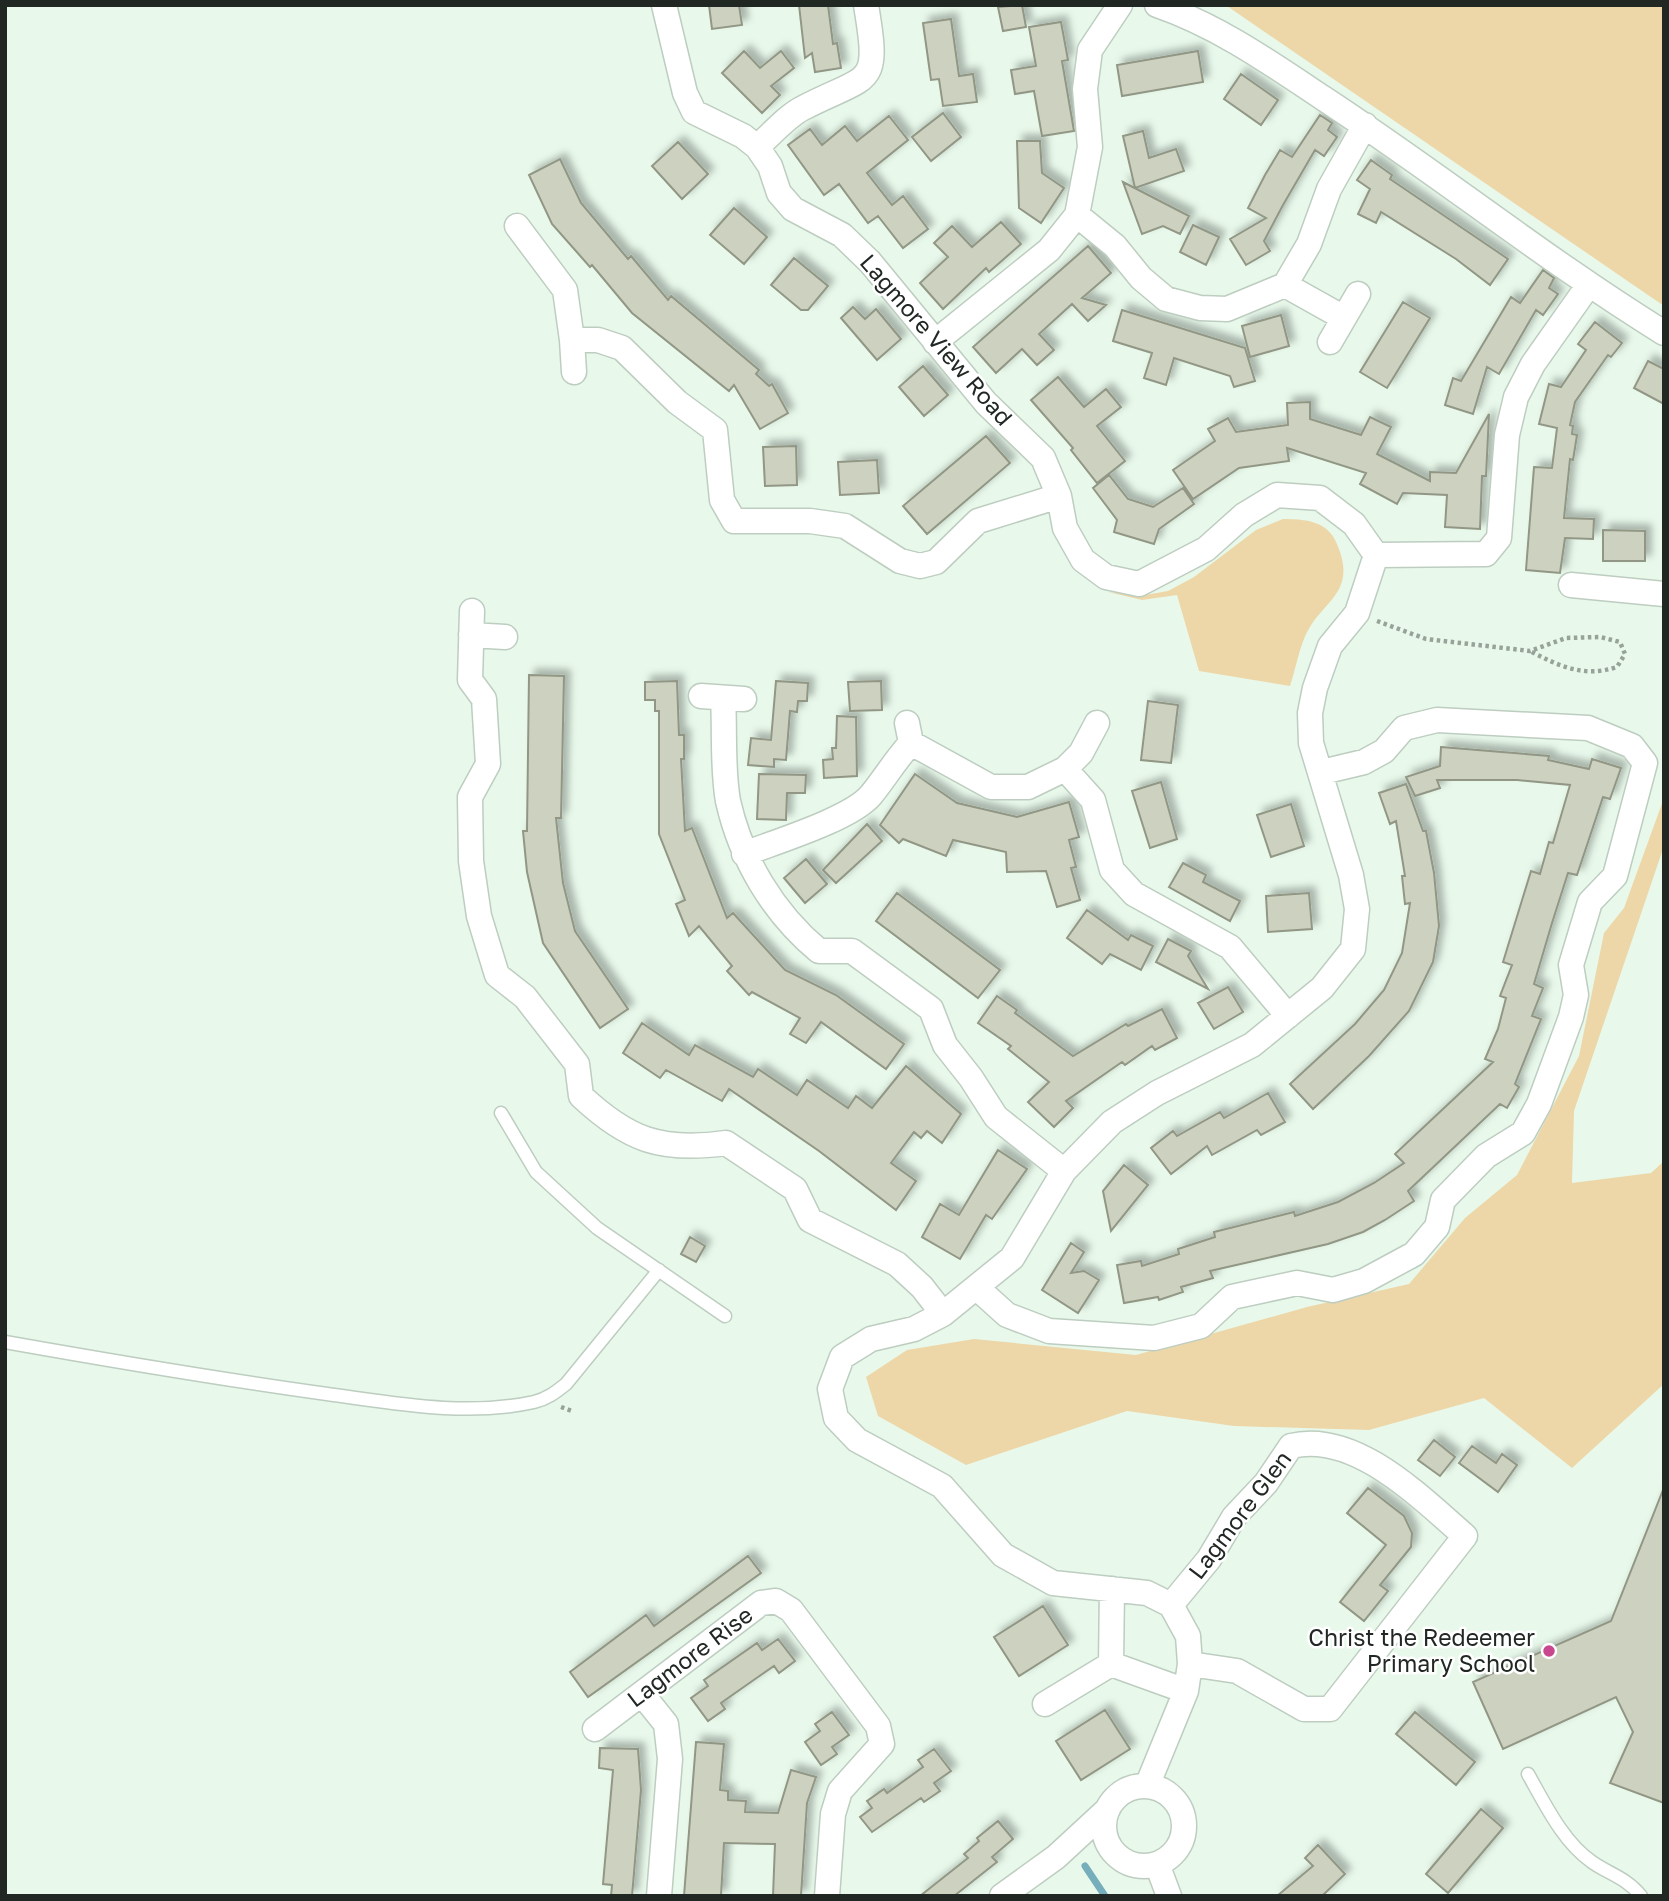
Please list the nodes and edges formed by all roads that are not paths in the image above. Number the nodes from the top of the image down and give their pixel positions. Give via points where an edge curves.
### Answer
1 (664, 5) edge
2 (866, 5) edge
3 (1120, 5) edge
4 (1157, 5) edge
5 (1365, 125) junction
6 (757, 147) junction
7 (1077, 215) junction
8 (517, 226) dead end
9 (1285, 285) junction
10 (1588, 286) junction
11 (1358, 294) dead end
12 (1344, 318) junction
13 (1664, 333) edge
14 (572, 340) junction
15 (935, 342) junction
16 (1330, 342) dead end
17 (574, 372) dead end
18 (1059, 496) junction
19 (1376, 555) junction
20 (1571, 585) dead end
21 (1664, 594) edge
22 (472, 611) dead end
23 (471, 635) junction
24 (505, 637) dead end
25 (723, 698) dead end
26 (1097, 723) dead end
27 (1065, 769) junction
28 (1322, 772) junction
29 (744, 854) junction
30 (1288, 1016) junction
31 (501, 1113) dead end
32 (1064, 1171) junction
33 (659, 1269) junction
34 (976, 1288) junction
35 (943, 1314) junction
36 (725, 1316) dead end
37 (5, 1342) edge
38 (1112, 1589) junction
39 (1171, 1605) junction
40 (1111, 1664) junction
41 (1190, 1664) junction
42 (1186, 1691) junction
43 (642, 1694) junction
44 (1045, 1704) dead end
45 (595, 1729) dead end
46 (1528, 1774) dead end
47 (1147, 1786) junction
48 (1108, 1809) junction
49 (1108, 1844) junction
50 (1056, 1857) junction
51 (1157, 1864) junction
52 (659, 1896) edge
53 (827, 1896) edge
54 (1002, 1896) edge
55 (1169, 1896) edge
56 (1641, 1896) edge

1 - 6 street, Lagmore View Road via 685,93 694,112 743,135
2 - 6 street via 874,55 868,74 800,109
3 - 7 street via 1090,50 1085,89 1090,148
4 - 5 street via 1235,40
5 - 9 street via 1329,189 1309,244
5 - 10 street
6 - 15 street, Lagmore View Road via 779,193 793,209 842,235
7 - 9 street via 1115,246 1166,299 1200,309 1227,309
7 - 15 street via 1049,250
8 - 14 street via 565,290
9 - 12 street
10 - 13 street
10 - 19 street via 1533,363 1516,397 1507,435 1499,538 1486,554
11 - 12 street
12 - 16 street
14 - 17 street
14 - 18 street via 598,340 622,348 677,402 715,430 722,500 734,521 845,526 900,561 920,566 936,562 978,521
15 - 18 street, Lagmore View Road via 986,403 1043,458
18 - 19 street, Lagmore View Road via 1065,528 1083,559 1106,577 1139,583 1206,549 1277,495 1320,498 1354,524
19 - 28 street via 1357,613 1330,646 1315,688 1311,743
20 - 21 street
22 - 23 street
23 - 24 street
23 - 35 street via 470,680 484,699 488,764 470,797 471,860 479,916 497,975 526,997 577,1064 581,1097 609,1123 649,1142 692,1148 726,1143 795,1189 810,1220 897,1264
25 - 29 street via 728,799
26 - 27 street via 1081,753
27 - 29 street via 1028,787 991,787 909,733 870,797 824,824
27 - 30 street via 1093,800 1112,870 1135,894 1230,947
28 - 30 street via 1352,875 1357,909 1353,949 1322,988
28 - 34 street via 1364,762 1384,751 1405,728 1437,720 1588,728 1632,746 1645,763 1615,876 1590,902 1571,965 1576,995 1571,1017 1539,1104 1522,1133 1486,1156 1443,1200 1437,1227 1414,1254 1364,1281 1333,1290 1297,1283 1232,1297 1201,1326 1154,1338 1049,1331 1007,1315
29 - 32 street via 775,906 818,951 852,951 931,1009 944,1045 996,1117
30 - 32 street via 1251,1045 1157,1093 1112,1122
31 - 33 lane via 536,1172 597,1227
32 - 34 street via 1012,1258
33 - 36 lane
33 - 37 lane via 566,1384 535,1402 484,1408 410,1405 189,1375
34 - 35 street
35 - 38 street via 914,1329 871,1339 842,1357 830,1388 836,1418 857,1440 942,1486 1003,1555 1053,1583
38 - 39 street via 1147,1593
38 - 40 street
39 - 41 street via 1188,1636
39 - 41 street, Lagmore Glen via 1291,1446 1307,1442 1361,1455 1402,1481 1465,1536 1330,1709 1304,1709 1237,1671
40 - 42 street
40 - 44 street
41 - 42 street
42 - 47 street
43 - 45 street, Lagmore Rise
43 - 52 street via 666,1724 670,1759
43 - 53 street, Lagmore Rise via 761,1603 776,1601 791,1610 878,1726 882,1744 840,1791 833,1814
46 - 56 lane via 1558,1825 1582,1854 1624,1879
47 - 48 street via 1124,1791
47 - 51 street via 1172,1797 1184,1821 1178,1847
48 - 49 street
48 - 50 street
49 - 50 street
49 - 51 street via 1134,1865
50 - 54 street
51 - 55 street

